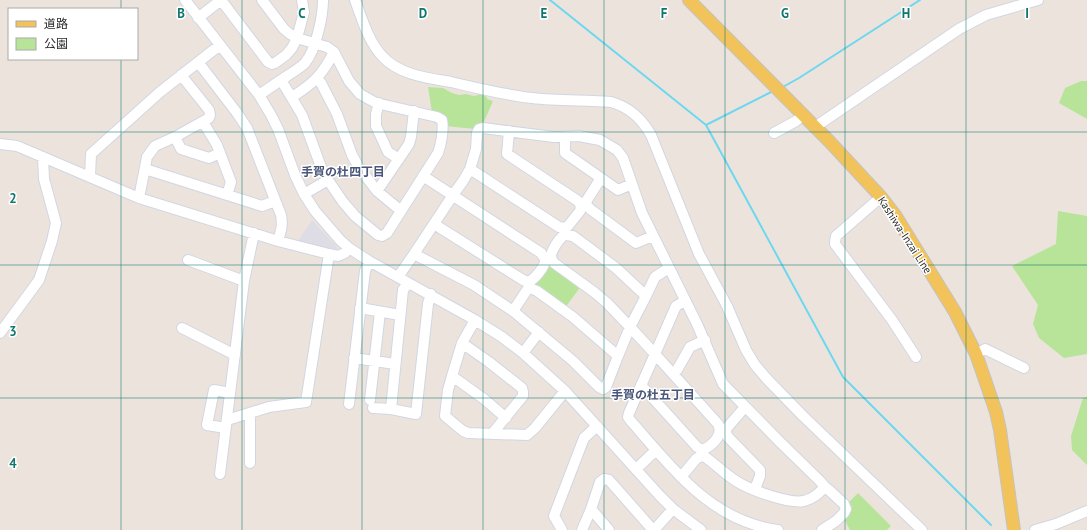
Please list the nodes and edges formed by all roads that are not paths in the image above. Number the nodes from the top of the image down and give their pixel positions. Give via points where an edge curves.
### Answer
1 (185, 0) edge
2 (262, 0) edge
3 (302, 0) edge
4 (323, 0) edge
5 (355, 0) edge
6 (689, 0) edge
7 (1038, 0) edge
8 (198, 18) junction
9 (297, 38) junction
10 (314, 44) junction
11 (220, 45) junction
12 (334, 52) junction
13 (198, 62) junction
14 (182, 76) junction
15 (317, 79) junction
16 (281, 80) junction
17 (259, 95) junction
18 (292, 98) junction
19 (379, 103) junction
20 (414, 111) junction
21 (803, 115) junction
22 (203, 122) junction
23 (815, 127) junction
24 (509, 131) junction
25 (774, 133) dead end
26 (175, 137) junction
27 (564, 137) junction
28 (0, 144) edge
29 (220, 152) junction
30 (43, 157) junction
31 (399, 159) junction
32 (145, 169) junction
33 (470, 169) junction
34 (90, 176) junction
35 (423, 176) junction
36 (600, 178) junction
37 (328, 180) junction
38 (632, 184) junction
39 (377, 191) junction
40 (304, 194) junction
41 (227, 195) junction
42 (452, 195) junction
43 (881, 197) junction
44 (139, 198) junction
45 (275, 201) junction
46 (400, 210) junction
47 (434, 224) junction
48 (254, 233) junction
49 (653, 236) junction
50 (278, 241) junction
51 (349, 248) junction
52 (329, 254) junction
53 (414, 254) junction
54 (188, 260) dead end
55 (369, 262) junction
56 (669, 268) junction
57 (398, 277) junction
58 (244, 281) junction
59 (408, 283) junction
60 (430, 294) junction
61 (646, 296) junction
62 (685, 301) junction
63 (360, 308) junction
64 (513, 311) junction
65 (380, 312) junction
66 (400, 315) junction
67 (475, 320) junction
68 (630, 327) junction
69 (182, 328) dead end
70 (540, 332) junction
71 (0, 333) edge
72 (705, 340) junction
73 (462, 343) junction
74 (523, 353) junction
75 (655, 354) junction
76 (976, 354) junction
77 (235, 355) junction
78 (618, 356) junction
79 (916, 357) dead end
80 (354, 358) junction
81 (374, 361) junction
82 (395, 364) junction
83 (1024, 368) dead end
84 (673, 374) junction
85 (452, 376) junction
86 (641, 385) junction
87 (565, 391) junction
88 (230, 393) junction
89 (348, 404) dead end
90 (745, 407) junction
91 (390, 408) junction
92 (250, 413) junction
93 (506, 418) junction
94 (226, 424) junction
95 (597, 426) junction
96 (492, 434) junction
97 (656, 450) junction
98 (250, 463) dead end
99 (636, 469) junction
100 (220, 474) dead end
101 (681, 477) junction
102 (825, 488) junction
103 (755, 489) junction
104 (590, 509) junction
105 (673, 509) junction
106 (1087, 511) edge
107 (562, 530) edge
108 (582, 530) edge
109 (609, 530) edge
110 (654, 530) edge
111 (701, 530) edge
112 (778, 530) edge
113 (822, 530) edge
114 (922, 530) edge
115 (1014, 530) edge
116 (1035, 530) edge

1 - 8 street
2 - 9 street via 284,29
3 - 9 street via 304,12
4 - 10 street via 322,19
5 - 114 street via 375,48 384,59 400,70 532,98 611,102 635,115 651,136 699,254 755,365 803,416
6 - 21 main road, Kashiwa-Inzai Line
7 - 23 street via 986,15 959,29
8 - 9 street via 221,0 272,64 286,55
8 - 11 street
9 - 10 street
10 - 12 street via 328,47
10 - 16 street via 305,62
11 - 13 street
11 - 17 street
12 - 15 street
12 - 19 street via 349,81 360,94
13 - 14 street
13 - 45 street via 247,128
14 - 22 street via 209,110 210,115
14 - 34 street via 160,92 91,154
15 - 18 street
15 - 39 street via 322,83 337,114 352,155
16 - 17 street
16 - 18 street
17 - 40 street via 278,129
18 - 37 street via 302,115
19 - 20 street
19 - 31 street via 376,126 388,152
20 - 31 street via 409,144
20 - 35 street via 437,117 443,124 438,153
21 - 23 main road, Kashiwa-Inzai Line
21 - 25 street
22 - 26 street
22 - 29 street
23 - 43 main road, Kashiwa-Inzai Line
24 - 27 street
24 - 33 street via 479,129
24 - 33 street via 507,154 578,201 580,211 568,226 559,227
26 - 29 street via 181,149 209,158
26 - 32 street via 156,146 147,157
27 - 36 street via 565,153
27 - 38 street via 579,136 600,140 617,150 623,158
28 - 30 street via 17,146
29 - 41 street via 232,182
30 - 34 street
30 - 71 street via 44,179 56,223 52,241 39,280
31 - 39 street
32 - 41 street
32 - 44 street
33 - 42 street
34 - 44 street
35 - 42 street
35 - 46 street
36 - 38 street via 618,190
36 - 49 street via 587,200 586,204 590,209 636,243
37 - 40 street
37 - 46 street via 355,216 378,235 387,233
38 - 49 street
39 - 46 street
40 - 51 street via 324,223
41 - 45 street via 262,206
42 - 47 street
42 - 47 street via 541,253 545,259 544,264 528,282
43 - 76 main road, Kashiwa-Inzai Line via 895,215 955,312
43 - 79 street via 836,236 835,244 892,320
44 - 48 street
45 - 50 street via 282,222
47 - 53 street
48 - 50 street
48 - 58 street
49 - 56 street
50 - 52 street
51 - 52 street via 342,255
51 - 55 street
52 - 92 street via 306,402 269,407
53 - 57 street
53 - 64 street via 474,285
54 - 58 street
55 - 57 street
55 - 63 street via 365,271
56 - 61 street via 655,277
56 - 62 street
57 - 59 street
58 - 77 street
59 - 60 street
59 - 66 street via 403,290
60 - 67 street
60 - 91 street via 416,414
61 - 68 street
61 - 68 street via 616,268 573,236 562,237 551,252 554,263 594,292
62 - 72 street
62 - 75 street via 676,306
63 - 65 street
63 - 80 street
64 - 70 street
64 - 78 street via 526,290 537,290
65 - 66 street
65 - 81 street
66 - 82 street
67 - 73 street
67 - 74 street
68 - 75 street
68 - 78 street
69 - 77 street
70 - 74 street
70 - 78 street via 603,389
72 - 84 street via 690,346
72 - 90 street via 723,384
73 - 85 street
73 - 93 street via 522,388 523,396
74 - 87 street
75 - 84 street
75 - 86 street
76 - 83 street via 985,349
76 - 115 main road, Kashiwa-Inzai Line via 998,424
77 - 88 street
80 - 81 street
80 - 89 street
81 - 82 street
81 - 91 street via 372,404
82 - 91 street
84 - 86 street via 720,428 719,436 707,448 702,450 697,447
85 - 93 street
85 - 96 street via 444,416 468,433
86 - 97 street via 628,417
87 - 95 street
87 - 96 street via 527,435
88 - 94 street
88 - 94 street via 214,390 207,425
90 - 102 street
90 - 103 street via 727,427 726,433 760,470
92 - 94 street
92 - 98 street
93 - 96 street
94 - 100 street
95 - 99 street
95 - 107 street via 584,438 554,516
97 - 99 street
97 - 101 street
99 - 105 street
101 - 103 street via 696,459 704,456 736,481
101 - 112 street via 723,511 759,526
102 - 103 street via 805,501 773,496
102 - 113 street via 844,504 846,509 836,521
104 - 108 street
104 - 109 street
104 - 110 street via 604,478 609,480
105 - 110 street
105 - 111 street
106 - 116 street

